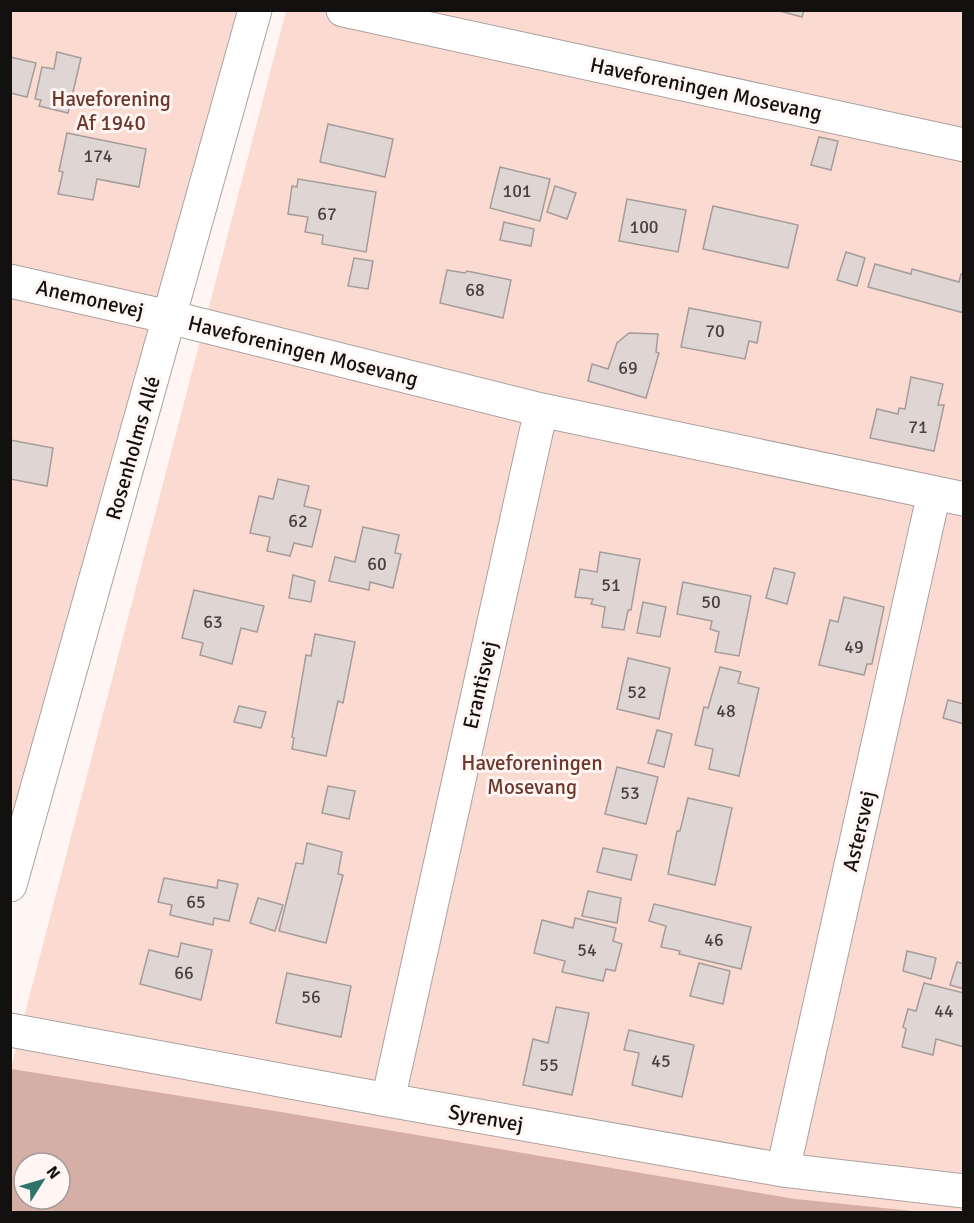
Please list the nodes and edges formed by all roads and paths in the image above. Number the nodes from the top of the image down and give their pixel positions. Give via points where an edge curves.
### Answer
1 (255, 10) edge
2 (343, 10) edge
3 (963, 145) edge
4 (10, 281) edge
5 (170, 317) junction
6 (541, 410) junction
7 (949, 496) edge
8 (10, 885) edge
9 (10, 1030) edge
10 (388, 1100) junction
11 (783, 1170) junction
12 (963, 1191) edge

1 - 5 street, Rosenholms Allé
2 - 3 street, Haveforeningen Mosevang
4 - 5 street, Anemonevej
5 - 6 street, Haveforeningen Mosevang
5 - 8 street, Rosenholms Allé
6 - 7 street, Haveforeningen Mosevang
6 - 10 street, Erantisvej
7 - 11 street, Astersvej
9 - 10 street, Syrenvej
10 - 11 street, Syrenvej
11 - 12 street, Syrenvej

